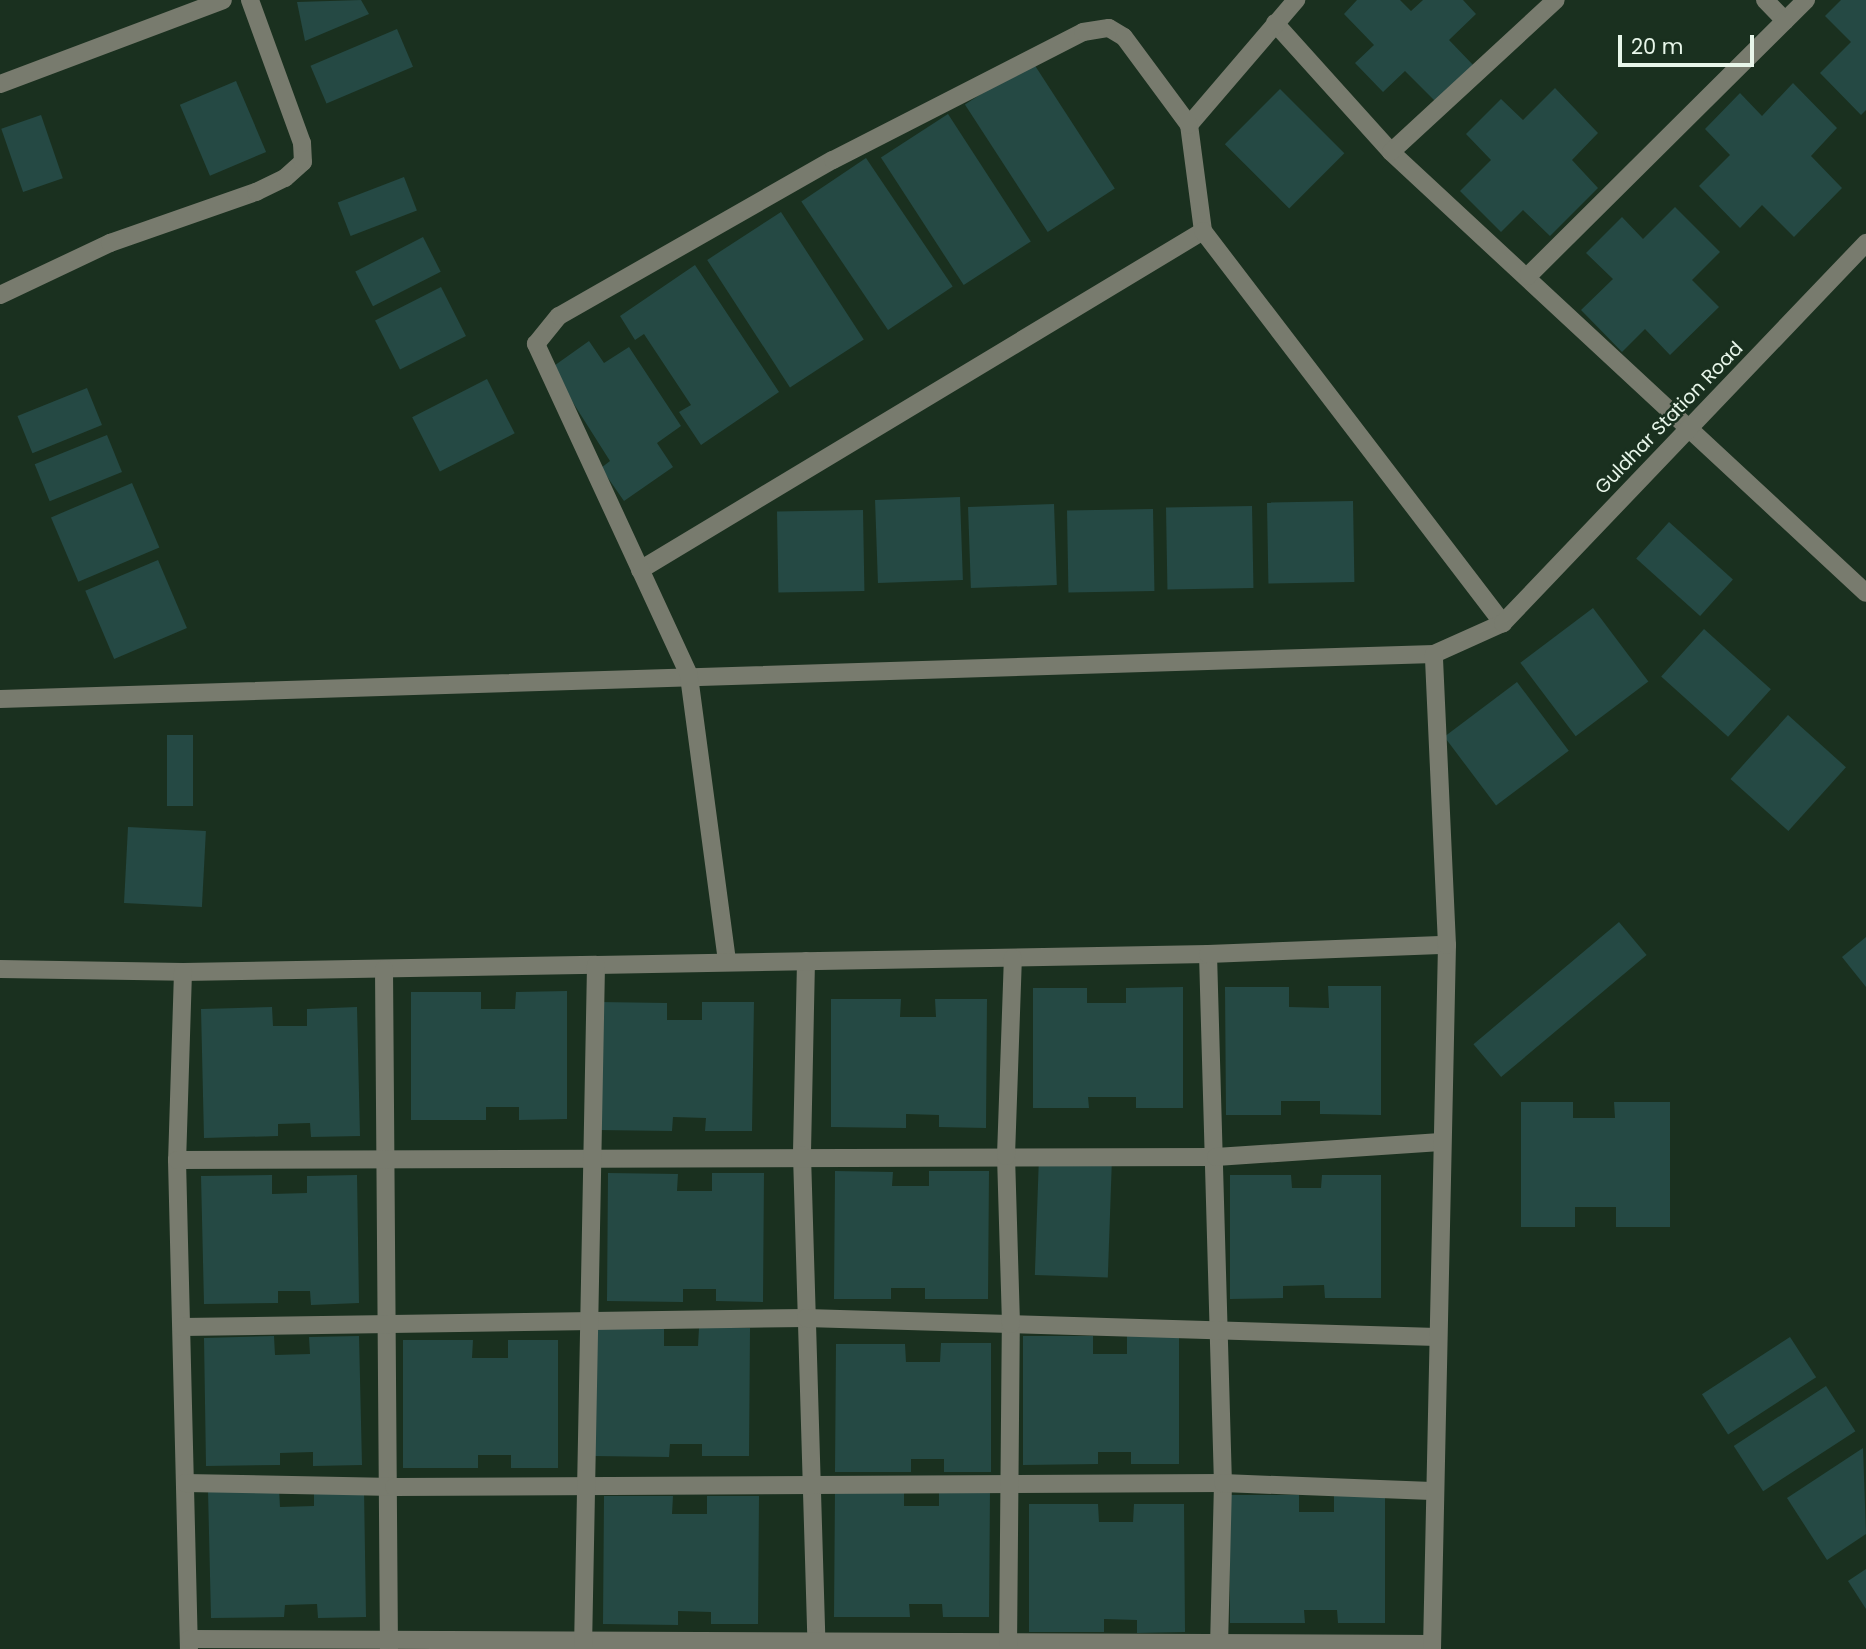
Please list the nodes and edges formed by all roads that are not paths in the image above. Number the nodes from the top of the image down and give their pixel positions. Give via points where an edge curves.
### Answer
1 (223, 0) edge
2 (250, 0) edge
3 (1296, 0) edge
4 (1556, 0) edge
5 (1765, 0) edge
6 (1806, 0) edge
7 (1784, 21) junction
8 (1275, 23) junction
9 (0, 84) edge
10 (1189, 125) junction
11 (1391, 152) junction
12 (1203, 231) junction
13 (1864, 247) edge
14 (1528, 276) junction
15 (0, 295) edge
16 (1689, 428) junction
17 (640, 570) junction
18 (1866, 593) edge
19 (1503, 623) junction
20 (1434, 654) junction
21 (689, 675) junction
22 (0, 699) edge
23 (1447, 945) junction
24 (1208, 954) junction
25 (1013, 958) junction
26 (727, 961) junction
27 (806, 961) junction
28 (596, 965) junction
29 (0, 969) edge
30 (384, 969) junction
31 (183, 972) junction
32 (1440, 1142) junction
33 (802, 1155) junction
34 (1006, 1156) junction
35 (1216, 1157) junction
36 (385, 1158) junction
37 (592, 1159) junction
38 (177, 1160) junction
39 (806, 1318) junction
40 (589, 1321) junction
41 (387, 1322) junction
42 (1011, 1324) junction
43 (182, 1327) junction
44 (1220, 1330) junction
45 (1437, 1337) junction
46 (1007, 1482) junction
47 (185, 1483) junction
48 (1223, 1483) junction
49 (586, 1484) junction
50 (388, 1485) junction
51 (809, 1486) junction
52 (1432, 1491) junction
53 (189, 1644) edge
54 (389, 1645) edge
55 (583, 1646) edge
56 (817, 1646) edge
57 (1008, 1646) edge
58 (1432, 1647) edge
59 (1219, 1648) edge

1 - 9 street
2 - 15 street via 302,143 303,162 285,178 256,192 110,243
3 - 8 street
4 - 11 street
5 - 7 street
6 - 7 street
7 - 14 street
8 - 10 street
8 - 11 street
10 - 12 street
10 - 17 street via 1124,37 1109,28 1097,28 833,160 559,316 536,344 540,359
11 - 14 street
12 - 17 street
12 - 19 street
13 - 16 street, Guldhar Station Road
14 - 16 street
16 - 18 street
16 - 19 street, Guldhar Station Road
17 - 21 street
19 - 20 street
20 - 21 street
20 - 23 street
21 - 22 street
21 - 26 street
23 - 24 street
23 - 32 street
24 - 25 street
24 - 35 street
25 - 27 street
25 - 34 street
26 - 27 street
26 - 28 street
27 - 33 street
28 - 30 street
28 - 37 street
29 - 31 street
30 - 31 street
30 - 36 street
31 - 38 street
32 - 35 street
32 - 45 street
33 - 34 street
33 - 37 street
33 - 39 street
34 - 35 street
34 - 42 street
35 - 44 street
36 - 37 street
36 - 38 street
36 - 41 street
37 - 40 street
38 - 43 street
39 - 40 street
39 - 42 street
39 - 51 street
40 - 41 street
40 - 49 street
41 - 43 street
41 - 50 street
42 - 44 street
42 - 46 street
43 - 47 street
44 - 45 street
44 - 48 street
45 - 52 street
46 - 48 street
46 - 51 street
46 - 57 street
47 - 50 street
47 - 53 street
48 - 52 street
48 - 59 street
49 - 50 street
49 - 51 street
49 - 55 street
50 - 54 street
51 - 56 street
52 - 58 street
53 - 54 street
54 - 55 street
55 - 56 street
56 - 57 street
57 - 59 street
58 - 59 street

